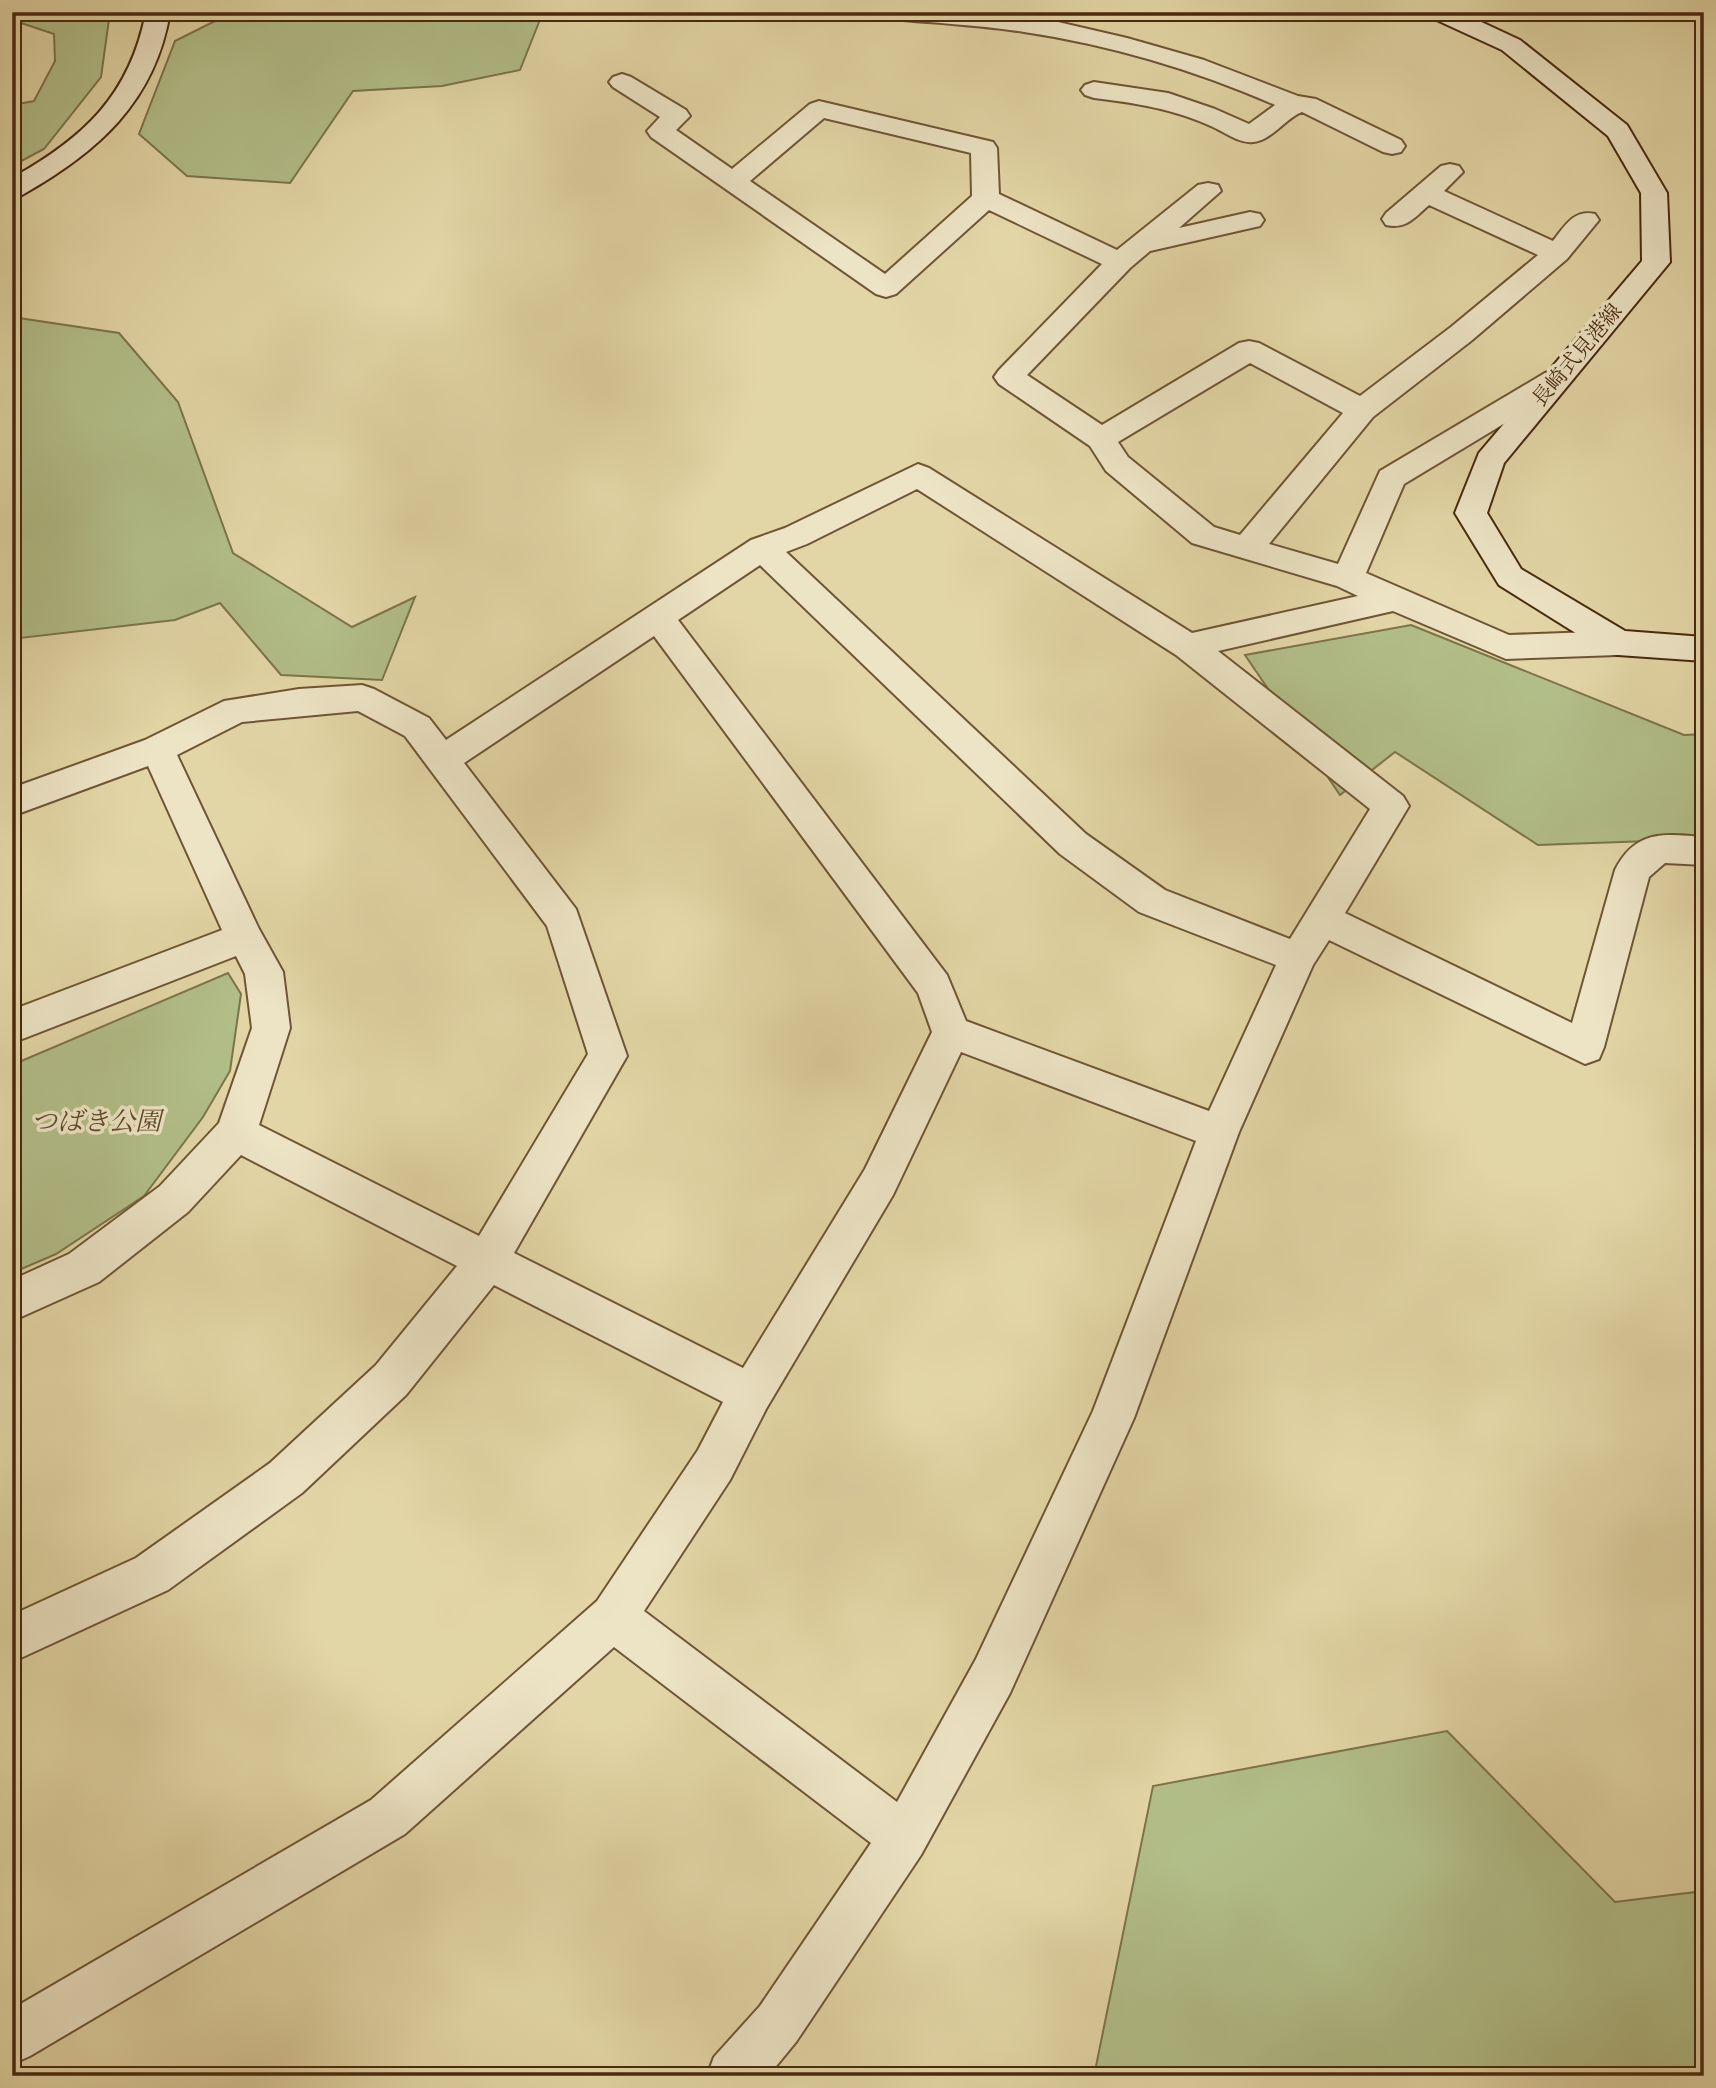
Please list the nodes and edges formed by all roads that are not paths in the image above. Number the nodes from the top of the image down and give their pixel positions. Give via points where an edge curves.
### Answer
1 (158, 12) edge
2 (890, 12) edge
3 (1439, 12) edge
4 (622, 82) dead end
5 (1094, 90) dead end
6 (1294, 104) junction
7 (1392, 146) dead end
8 (1450, 172) dead end
9 (734, 180) junction
10 (12, 189) edge
11 (1208, 191) dead end
12 (1425, 194) junction
13 (986, 198) junction
14 (1396, 219) dead end
15 (1250, 220) dead end
16 (1585, 220) dead end
17 (1557, 253) junction
18 (1131, 254) junction
19 (1555, 380) junction
20 (1362, 411) junction
21 (1101, 439) junction
22 (762, 548) junction
23 (1247, 549) junction
24 (1348, 578) junction
25 (1395, 598) junction
26 (657, 616) junction
27 (1618, 643) junction
28 (1188, 646) junction
29 (1704, 649) edge
30 (157, 749) junction
31 (443, 760) junction
32 (12, 802) edge
33 (1704, 851) edge
34 (1322, 920) junction
35 (244, 937) junction
36 (1298, 958) junction
37 (12, 1027) edge
38 (951, 1032) junction
39 (1219, 1132) junction
40 (236, 1133) junction
41 (487, 1261) junction
42 (12, 1301) edge
43 (751, 1394) junction
44 (613, 1617) junction
45 (12, 1639) edge
46 (904, 1838) junction
47 (12, 2038) edge
48 (733, 2076) edge

1 - 10 street via 155,38 123,104 86,143
2 - 6 street via 1023,24 1091,38 1241,79
3 - 19 street, 長崎式見港線 via 1511,45 1618,131 1654,193 1656,262
4 - 9 street via 677,116 660,131
5 - 6 street via 1159,99 1251,135
6 - 7 street via 1307,104
8 - 12 street
9 - 13 street via 886,288
9 - 13 street via 819,109 984,148
11 - 18 street
12 - 14 street
12 - 17 street
13 - 18 street
15 - 18 street
16 - 17 street
17 - 20 street
18 - 21 street via 1009,377
19 - 24 street via 1391,478
19 - 27 street, 長崎式見港線 via 1490,460 1471,513 1510,577
20 - 21 street via 1249,350
20 - 23 street
21 - 23 street via 1117,464 1203,535
22 - 26 street
22 - 28 street via 796,536 918,475
22 - 36 street via 1073,844 1152,901
23 - 24 street
24 - 25 street
25 - 27 street via 1506,647
25 - 28 street
26 - 31 street
26 - 38 street via 934,986
27 - 29 street, 長崎式見港線
28 - 34 street via 1391,806
30 - 31 street via 236,710 362,698 417,727
30 - 32 street
30 - 35 street
31 - 41 street via 563,920 608,1056
33 - 34 street via 1658,848 1633,870 1585,1047
34 - 36 street
35 - 37 street
35 - 40 street via 264,972 271,1028
36 - 39 street
38 - 39 street
38 - 43 street via 879,1182
39 - 46 street via 1112,1418 993,1676
40 - 41 street
40 - 42 street via 174,1199 84,1268
41 - 43 street
41 - 45 street via 391,1380 286,1478 152,1574
43 - 44 street via 714,1465
44 - 46 street
44 - 47 street via 388,1817
46 - 48 street via 778,2024

